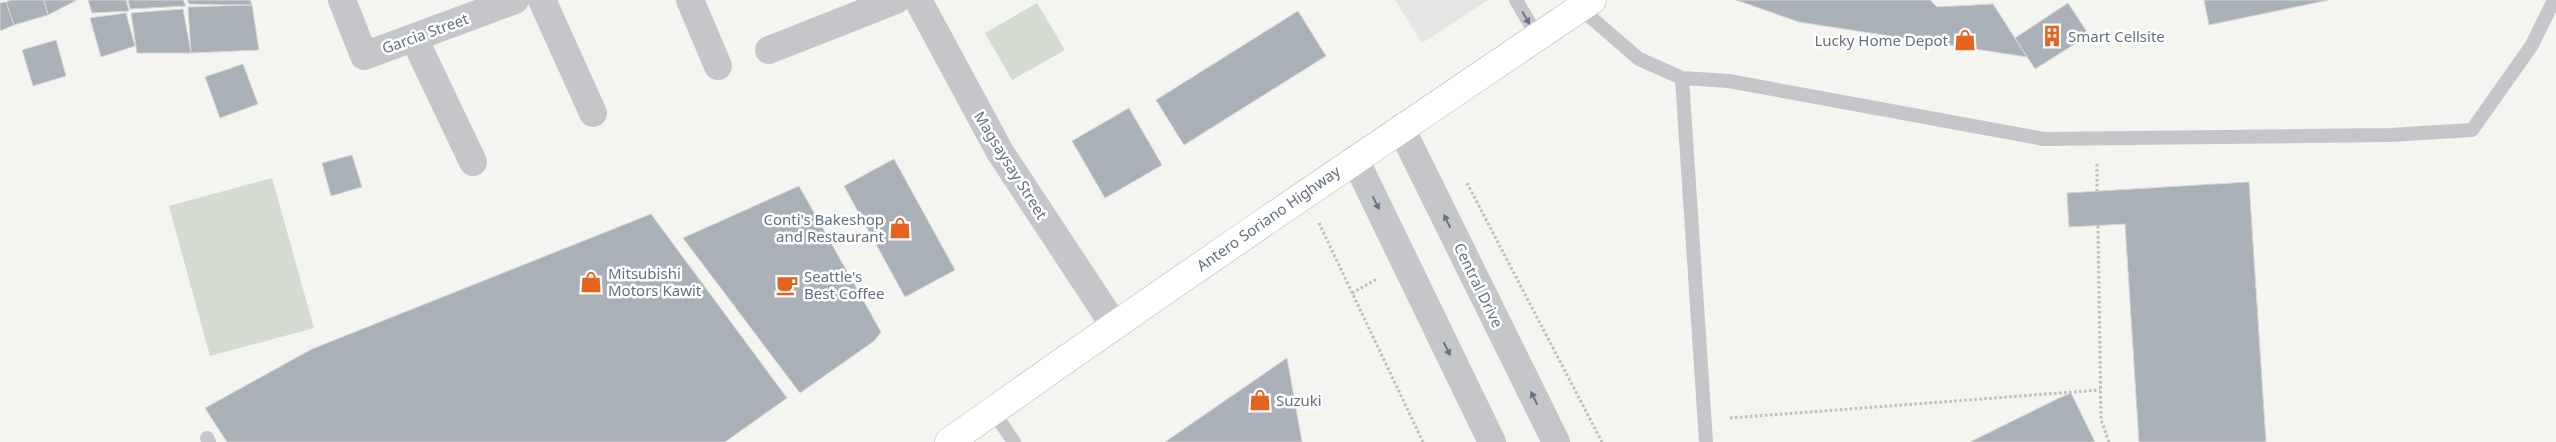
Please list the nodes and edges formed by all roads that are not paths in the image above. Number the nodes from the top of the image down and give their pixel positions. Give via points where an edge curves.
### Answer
1 (342, 0) edge
2 (514, 0) edge
3 (542, 0) edge
4 (690, 0) edge
5 (896, 0) edge
6 (918, 0) edge
7 (1516, 0) edge
8 (2554, 0) edge
9 (1586, 4) edge
10 (1537, 36) junction
11 (414, 38) junction
12 (769, 50) dead end
13 (718, 66) dead end
14 (1682, 78) junction
15 (593, 112) dead end
16 (1401, 128) junction
17 (1355, 159) junction
18 (473, 162) dead end
19 (1114, 324) junction
20 (993, 411) junction
21 (949, 442) edge
22 (1014, 442) edge
23 (1492, 442) edge
24 (1556, 442) edge
25 (1706, 442) edge

1 - 11 street, Garcia Street via 364,56
2 - 11 street, Garcia Street
3 - 15 street
4 - 13 street
5 - 12 street
6 - 19 street, Magsaysay Street via 1000,152
7 -> 10 lane
8 - 14 lane via 2532,45 2472,130 2390,135 2044,139 1729,82
9 - 10 main road, Antero Soriano Highway
9 - 14 lane via 1639,59
10 - 16 main road, Antero Soriano Highway
11 - 18 street
14 - 25 lane
16 - 17 main road, Antero Soriano Highway
24 -> 16 street, Central Drive
17 - 19 main road, Antero Soriano Highway
17 -> 23 street
19 - 20 main road, Antero Soriano Highway
20 - 21 main road, Antero Soriano Highway
20 - 22 lane

